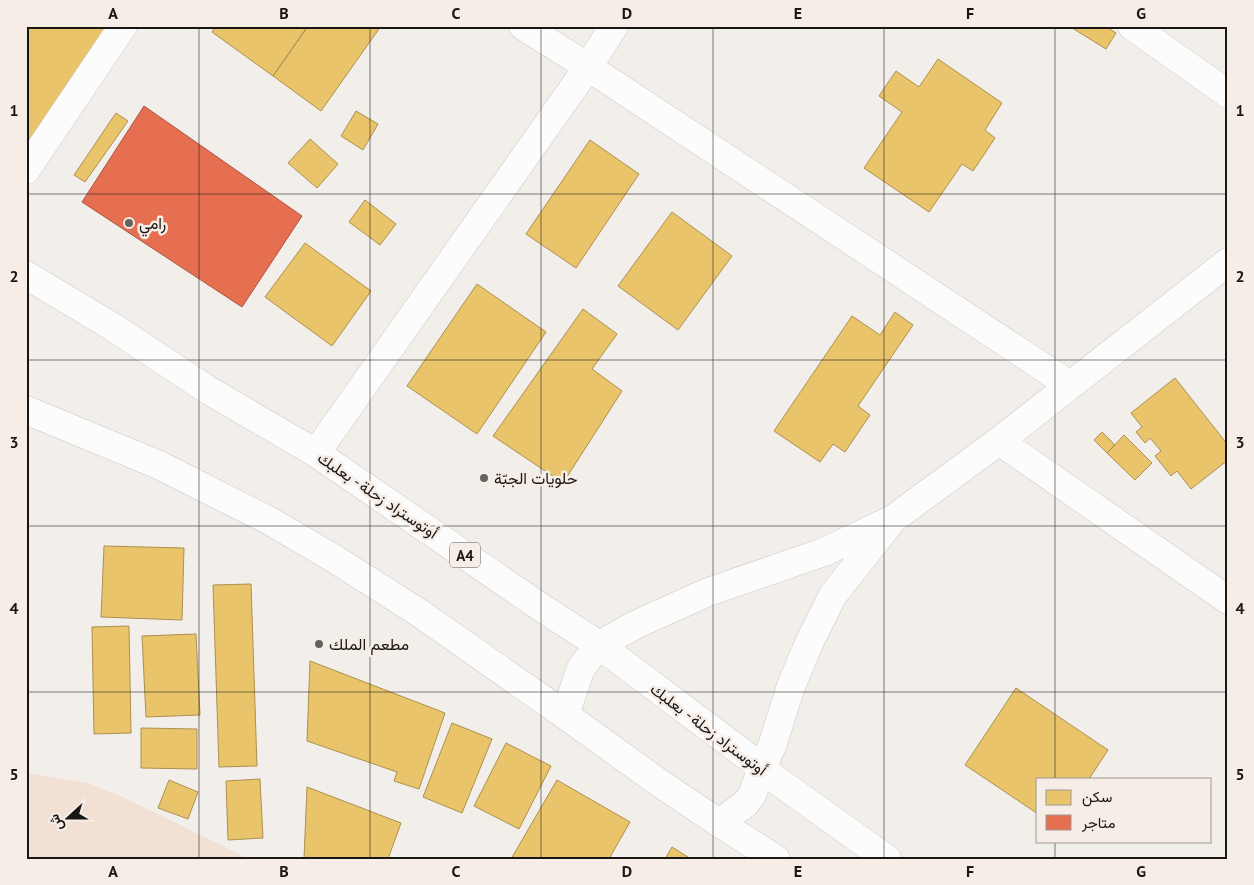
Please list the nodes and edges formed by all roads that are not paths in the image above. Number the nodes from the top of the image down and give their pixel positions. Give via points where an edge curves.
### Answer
1 (123, 26) edge
2 (523, 26) edge
3 (614, 26) edge
4 (1132, 26) edge
5 (588, 67) junction
6 (1228, 94) edge
7 (26, 170) edge
8 (1228, 262) edge
9 (26, 275) edge
10 (1070, 385) junction
11 (26, 410) edge
12 (999, 441) junction
13 (316, 453) junction
14 (893, 518) junction
15 (1228, 600) edge
16 (599, 645) junction
17 (565, 715) junction
18 (762, 768) junction
19 (719, 823) junction
20 (776, 859) edge
21 (886, 859) edge

1 - 7 main road
2 - 5 main road
3 - 5 main road
4 - 6 main road
5 - 10 main road
5 - 13 main road
8 - 10 main road
9 - 13 main road, أوتوستراد زحلة - بعلبك / A4 via 208,390
10 - 12 main road
11 - 17 main road via 159,465 270,521 418,612
12 - 14 main road
12 - 15 main road
13 - 16 main road, أوتوستراد زحلة - بعلبك / A4
14 - 16 main road via 824,552 708,592 636,624
14 - 18 main road via 834,595 791,686
16 - 17 main road via 581,668
16 - 18 main road, أوتوستراد زحلة - بعلبك / A4
17 - 19 main road
18 - 19 main road via 745,804
18 - 21 main road, أوتوستراد زحلة - بعلبك / A4
19 - 20 main road

